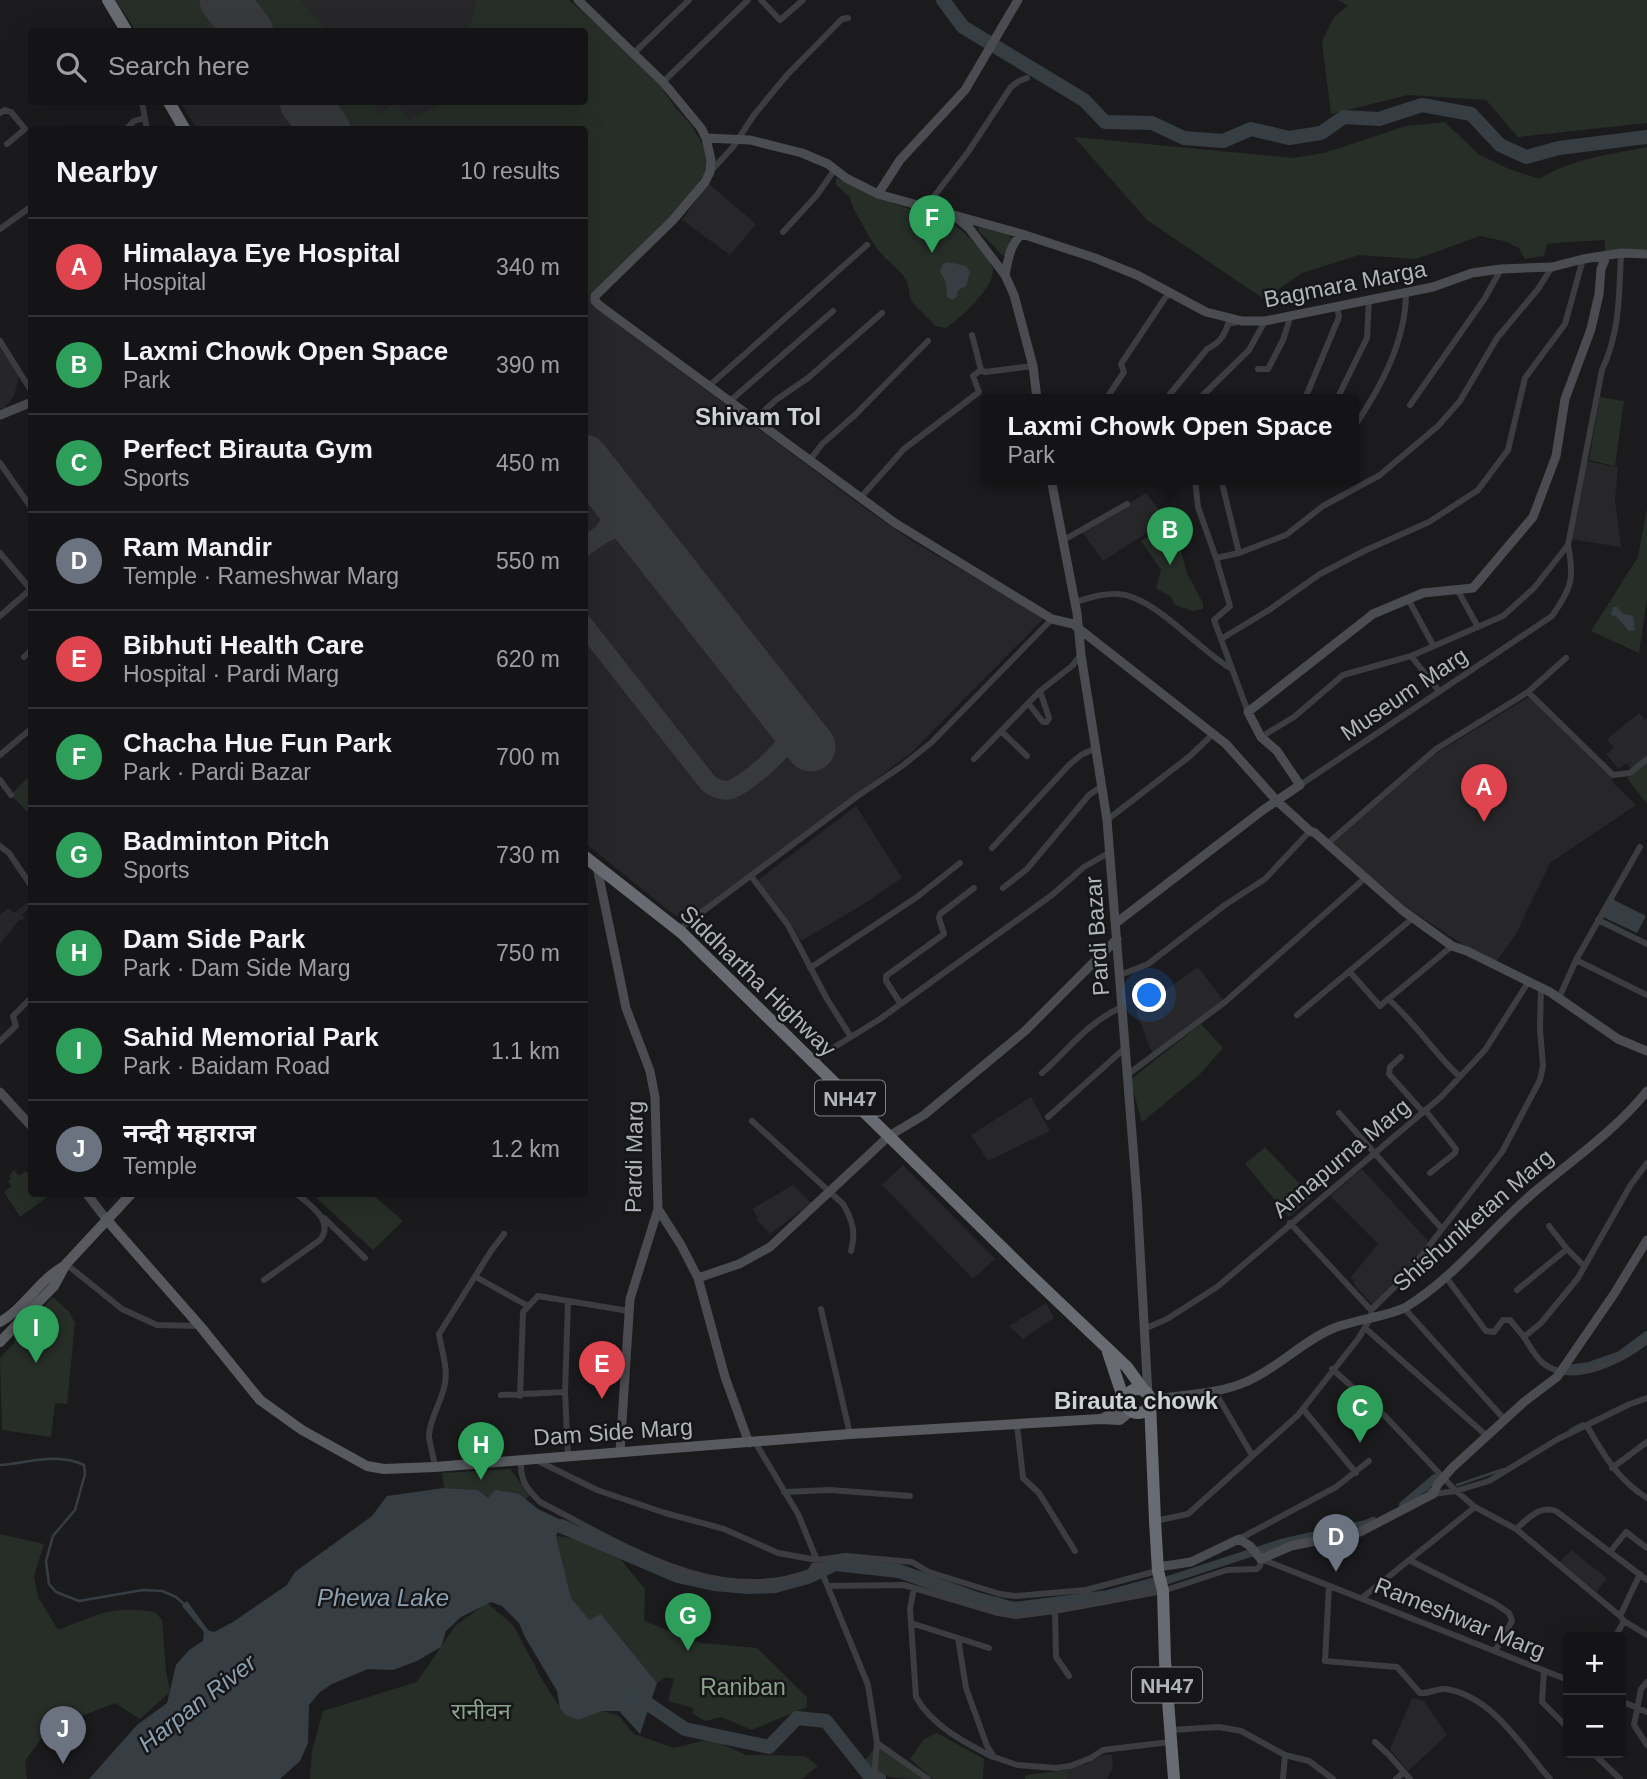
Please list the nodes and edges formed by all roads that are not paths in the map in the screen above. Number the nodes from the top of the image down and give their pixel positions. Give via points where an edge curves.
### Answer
1 (108, 0) edge
2 (689, 0) edge
3 (748, 0) edge
4 (761, 0) edge
5 (803, 0) edge
6 (1018, 0) edge
7 (585, 2) edge
8 (848, 18) dead end
9 (125, 28) edge
10 (634, 52) junction
11 (1027, 79) dead end
12 (663, 82) junction
13 (142, 105) edge
14 (171, 105) edge
15 (0, 113) edge
16 (144, 118) junction
17 (129, 126) edge
18 (146, 126) edge
19 (183, 126) edge
20 (706, 138) junction
21 (739, 139) junction
22 (7, 144) dead end
23 (835, 169) junction
24 (710, 172) junction
25 (878, 194) junction
26 (925, 208) junction
27 (28, 209) edge
28 (954, 216) junction
29 (0, 229) edge
30 (783, 232) dead end
31 (1022, 234) junction
32 (867, 245) dead end
33 (1621, 253) junction
34 (1647, 254) edge
35 (1606, 257) junction
36 (1583, 259) junction
37 (1552, 267) junction
38 (1501, 269) junction
39 (1005, 275) junction
40 (1406, 292) junction
41 (1170, 294) junction
42 (1369, 299) junction
43 (1338, 306) junction
44 (833, 311) dead end
45 (882, 313) dead end
46 (1291, 315) junction
47 (1242, 321) junction
48 (1265, 321) junction
49 (972, 335) dead end
50 (0, 341) edge
51 (928, 341) dead end
52 (1033, 366) junction
53 (1258, 369) dead end
54 (981, 370) junction
55 (28, 386) edge
56 (709, 386) junction
57 (1036, 394) edge
58 (1109, 394) edge
59 (1171, 394) edge
60 (1204, 394) edge
61 (1307, 394) dead end
62 (1339, 394) edge
63 (730, 401) junction
64 (28, 404) edge
65 (1410, 405) dead end
66 (0, 415) edge
67 (755, 419) junction
68 (1359, 420) edge
69 (810, 460) junction
70 (0, 463) edge
71 (1055, 485) edge
72 (1196, 485) edge
73 (1222, 485) edge
74 (862, 497) junction
75 (28, 503) edge
76 (1127, 504) dead end
77 (1062, 541) junction
78 (1568, 545) junction
79 (0, 553) edge
80 (1239, 553) junction
81 (1216, 558) junction
82 (28, 586) edge
83 (1457, 589) junction
84 (28, 593) edge
85 (1408, 599) junction
86 (1075, 602) junction
87 (0, 616) edge
88 (1052, 619) junction
89 (1478, 627) junction
90 (1079, 629) junction
91 (1221, 639) junction
92 (1433, 645) junction
93 (28, 653) edge
94 (1082, 655) junction
95 (1412, 656) junction
96 (24, 657) dead end
97 (1566, 658) dead end
98 (1230, 668) junction
99 (1040, 691) junction
100 (1439, 691) junction
101 (1528, 692) junction
102 (1028, 703) junction
103 (1248, 712) junction
104 (28, 731) edge
105 (1001, 731) junction
106 (1213, 734) junction
107 (1261, 737) junction
108 (1096, 748) junction
109 (0, 755) edge
110 (1027, 756) dead end
111 (974, 759) dead end
112 (1647, 759) edge
113 (0, 780) edge
114 (1300, 785) junction
115 (1102, 786) junction
116 (11, 795) dead end
117 (1276, 800) junction
118 (1107, 821) junction
119 (1310, 831) junction
120 (1327, 844) junction
121 (0, 846) edge
122 (1640, 847) dead end
123 (992, 848) dead end
124 (1110, 852) junction
125 (588, 859) edge
126 (960, 863) dead end
127 (597, 867) junction
128 (751, 876) junction
129 (1365, 878) junction
130 (28, 881) edge
131 (974, 888) dead end
132 (1003, 888) dead end
133 (1413, 918) junction
134 (1598, 920) junction
135 (1116, 923) junction
136 (678, 930) junction
137 (1117, 939) junction
138 (1647, 944) edge
139 (1451, 946) junction
140 (1576, 960) junction
141 (810, 968) junction
142 (1350, 972) junction
143 (1120, 975) junction
144 (1529, 981) junction
145 (1541, 988) junction
146 (1647, 995) edge
147 (1559, 998) junction
148 (1388, 999) junction
149 (28, 1001) edge
150 (901, 1004) junction
151 (1122, 1007) junction
152 (1297, 1015) dead end
153 (851, 1037) junction
154 (0, 1041) edge
155 (1125, 1048) junction
156 (1647, 1051) edge
157 (1401, 1057) dead end
158 (812, 1061) junction
159 (1042, 1073) dead end
160 (1127, 1075) junction
161 (1459, 1076) junction
162 (1647, 1091) edge
163 (0, 1092) edge
164 (1424, 1111) junction
165 (1339, 1113) dead end
166 (1048, 1117) dead end
167 (752, 1121) dead end
168 (28, 1123) edge
169 (889, 1136) junction
170 (1373, 1153) junction
171 (1647, 1163) edge
172 (1430, 1172) dead end
173 (829, 1190) junction
174 (89, 1197) edge
175 (128, 1197) edge
176 (300, 1197) edge
177 (657, 1209) junction
178 (321, 1216) junction
179 (106, 1219) junction
180 (1290, 1223) junction
181 (1549, 1226) dead end
182 (1442, 1228) junction
183 (504, 1234) dead end
184 (1647, 1240) edge
185 (1567, 1249) junction
186 (850, 1251) dead end
187 (365, 1258) dead end
188 (66, 1264) junction
189 (1584, 1265) junction
190 (1445, 1276) junction
191 (476, 1277) junction
192 (698, 1279) junction
193 (264, 1280) dead end
194 (1517, 1290) dead end
195 (568, 1302) junction
196 (528, 1306) junction
197 (1404, 1308) junction
198 (821, 1309) dead end
199 (629, 1311) junction
200 (1371, 1313) junction
201 (0, 1322) edge
202 (200, 1326) junction
203 (1365, 1328) junction
204 (1144, 1329) junction
205 (1524, 1337) junction
206 (1647, 1341) edge
207 (0, 1342) edge
208 (1107, 1348) junction
209 (1332, 1369) junction
210 (1560, 1370) junction
211 (565, 1392) junction
212 (1215, 1392) junction
213 (501, 1395) dead end
214 (520, 1396) junction
215 (1148, 1397) junction
216 (1645, 1401) edge
217 (1129, 1406) junction
218 (1303, 1409) junction
219 (1505, 1420) junction
220 (1017, 1425) junction
221 (1587, 1426) junction
222 (850, 1434) junction
223 (1487, 1436) junction
224 (752, 1442) junction
225 (1647, 1442) edge
226 (1151, 1448) junction
227 (620, 1452) junction
228 (1252, 1455) junction
229 (568, 1456) junction
230 (533, 1459) junction
231 (521, 1460) junction
232 (1369, 1461) dead end
233 (435, 1467) junction
234 (1612, 1468) junction
235 (1356, 1473) junction
236 (1437, 1487) junction
237 (785, 1492) junction
238 (1456, 1492) junction
239 (910, 1496) dead end
240 (1647, 1498) edge
241 (1475, 1507) junction
242 (1155, 1521) junction
243 (1516, 1529) junction
244 (1239, 1539) junction
245 (1647, 1548) edge
246 (1075, 1551) dead end
247 (1610, 1552) junction
248 (1261, 1559) junction
249 (1409, 1560) junction
250 (818, 1563) junction
251 (1158, 1570) junction
252 (1640, 1574) junction
253 (1647, 1580) edge
254 (828, 1586) junction
255 (1329, 1586) junction
256 (914, 1588) junction
257 (1163, 1591) junction
258 (1362, 1598) junction
259 (1055, 1611) junction
260 (1622, 1618) junction
261 (911, 1623) junction
262 (1617, 1632) edge
263 (1647, 1635) edge
264 (958, 1638) junction
265 (989, 1648) dead end
266 (1495, 1651) junction
267 (1544, 1671) junction
268 (1069, 1676) dead end
269 (1563, 1677) edge
270 (1647, 1682) edge
271 (1626, 1703) edge
272 (1636, 1707) junction
273 (1647, 1712) edge
274 (1563, 1723) edge
275 (1171, 1736) junction
276 (1375, 1742) dead end
277 (877, 1744) junction
278 (1647, 1745) edge
279 (1285, 1755) junction
280 (994, 1758) junction
281 (1598, 1758) edge
282 (1404, 1772) junction
283 (874, 1779) edge
284 (928, 1779) edge
285 (1174, 1779) edge
286 (1283, 1779) edge
287 (1333, 1779) edge
288 (1395, 1779) edge
289 (1409, 1779) edge
290 (1550, 1779) edge
291 (1620, 1779) edge

1 - 9 highway
2 - 10 street
3 - 12 street
4 - 5 street via 780,20
6 - 25 main road via 952,106 900,160
7 - 10 main road
8 - 21 street via 832,28 787,75
10 - 12 main road
11 - 26 street via 1011,87
12 - 20 main road
13 - 16 street
14 - 19 highway
15 - 22 street via 11,112 25,130
16 - 17 street
16 - 18 street
20 - 21 main road, Bagmara Marga
20 - 24 main road
21 - 23 main road, Bagmara Marga via 802,153
21 - 24 street
23 - 25 main road, Bagmara Marga
23 - 30 street
24 - 56 main road via 673,220 594,298
25 - 26 main road, Bagmara Marga
26 - 28 main road, Bagmara Marga
27 - 29 street
28 - 31 main road, Bagmara Marga
28 - 39 main road via 969,228
31 - 39 main road via 1012,248
31 - 41 main road, Bagmara Marga via 1129,271
32 - 56 street
33 - 34 main road, Bagmara Marga
33 - 35 main road, Bagmara Marga
33 - 78 street via 1613,348 1602,370
35 - 36 main road, Bagmara Marga
35 - 83 main road via 1591,329 1565,399 1556,456 1533,517 1474,588
36 - 37 main road, Bagmara Marga
36 - 91 street via 1565,324 1525,377 1508,450 1478,490 1429,522 1320,574
37 - 38 main road, Bagmara Marga
37 - 80 street via 1438,426 1380,475 1323,506 1286,536
38 - 40 main road, Bagmara Marga
38 - 65 street
39 - 52 main road
40 - 42 main road, Bagmara Marga
40 - 68 street via 1398,345
41 - 47 main road, Bagmara Marga via 1206,312
41 - 58 street via 1121,364 1124,372
42 - 43 main road, Bagmara Marga
42 - 62 street via 1367,338
43 - 46 main road, Bagmara Marga
43 - 61 street via 1339,317
44 - 63 street
45 - 67 street
46 - 48 main road, Bagmara Marga
46 - 53 street via 1268,369
47 - 48 main road, Bagmara Marga
47 - 59 street via 1228,324 1224,336 1207,349
48 - 60 street via 1249,350
49 - 54 street
50 - 55 street
51 - 69 street
52 - 54 street
52 - 57 main road
54 - 74 street via 973,376 979,392 904,449
56 - 63 main road
63 - 67 main road
64 - 66 main road
67 - 69 main road
69 - 74 main road
70 - 75 street
71 - 77 main road, Pardi Bazar
72 - 81 street via 1198,508
73 - 80 street
74 - 88 main road via 912,534
76 - 77 street
77 - 86 main road, Pardi Bazar
78 - 89 street via 1503,616
78 - 100 street, Museum Marg via 1570,589 1552,616
79 - 82 street
80 - 81 street
81 - 91 street via 1230,606 1214,620
83 - 85 main road
83 - 89 street
84 - 87 street
85 - 92 street
85 - 103 main road via 1373,614
86 - 90 main road, Pardi Bazar
86 - 98 street via 1119,594 1141,600
88 - 90 main road
88 - 128 street via 932,742
89 - 92 street
90 - 94 main road, Pardi Bazar
90 - 106 main road
91 - 98 street
92 - 95 street
93 - 96 street
94 - 99 street
94 - 108 main road, Pardi Bazar
95 - 100 street
95 - 107 street via 1343,675 1294,717
97 - 101 street
98 - 103 street
99 - 102 street
99 - 102 street via 1048,721 1043,722
100 - 114 street, Museum Marg
101 - 112 street via 1613,775 1630,773
101 - 120 street via 1436,749
102 - 105 street
103 - 107 main road
104 - 109 street
105 - 110 street
105 - 111 street
106 - 117 main road
106 - 118 street
107 - 114 main road via 1277,751
108 - 115 main road, Pardi Bazar
108 - 123 street via 1069,765
113 - 116 street
114 - 117 main road
115 - 118 main road, Pardi Bazar
115 - 132 street via 1089,795 1027,869
117 - 119 main road
117 - 135 main road
118 - 124 main road, Pardi Bazar
119 - 120 main road
119 - 143 street via 1265,879 1148,964
120 - 129 main road
121 - 130 street
122 - 134 street
124 - 135 main road, Pardi Bazar
124 - 150 street
125 - 127 highway, Siddhartha Highway / NH47
126 - 141 street
127 - 136 highway, Siddhartha Highway / NH47
127 - 177 main road, Pardi Marg via 626,1008 654,1085
128 - 136 street
128 - 141 street via 788,925
129 - 133 main road
129 - 160 street via 1225,1002
131 - 150 street via 940,914 944,934 886,976
133 - 139 main road
133 - 142 street
134 - 138 street
134 - 140 street
135 - 137 main road, Pardi Bazar
136 - 158 highway, Siddhartha Highway / NH47
137 - 143 main road, Pardi Bazar
137 - 169 main road via 1025,1031 923,1115
139 - 144 main road
139 - 148 street
140 - 146 street
140 - 147 street
141 - 153 street
142 - 148 street via 1378,1005
142 - 152 street
143 - 151 main road, Pardi Bazar
144 - 145 main road
144 - 161 street, Annapurna Marg via 1485,1050
145 - 147 main road
145 - 182 street via 1540,1080 1502,1152
147 - 156 main road via 1618,1039
148 - 161 street
149 - 154 street via 13,1016 16,1026
150 - 153 street
151 - 155 main road, Pardi Bazar
151 - 159 street via 1090,1027
153 - 158 street
155 - 160 main road, Pardi Bazar
155 - 166 street
157 - 164 street via 1389,1074
158 - 169 highway, Siddhartha Highway / NH47
160 - 204 main road, Pardi Bazar
161 - 164 street, Annapurna Marg
162 - 190 main road, Shishuniketan Marg
163 - 168 main road
164 - 170 street, Annapurna Marg
164 - 172 street via 1456,1150
165 - 170 street
167 - 173 street
169 - 173 main road
169 - 208 highway, Siddhartha Highway / NH47
170 - 180 street, Annapurna Marg
170 - 182 street
171 - 189 street
173 - 186 street via 849,1215 855,1236
173 - 192 main road via 770,1247
174 - 179 main road
175 - 179 main road
176 - 178 street
177 - 192 main road
177 - 199 main road, Pardi Marg
178 - 187 street
178 - 193 street via 325,1234 320,1240
179 - 188 main road
179 - 202 main road, Dam Side Marg
180 - 200 street
180 - 204 street, Annapurna Marg via 1217,1287
181 - 185 street
182 - 200 street via 1408,1275
183 - 191 street
184 - 210 main road
185 - 189 street
185 - 194 street
188 - 201 main road
188 - 202 street via 121,1309 157,1325
188 - 207 main road via 54,1286
189 - 205 street via 1541,1323
190 - 197 main road, Shishuniketan Marg
190 - 205 street via 1486,1331 1494,1332 1503,1320 1510,1320
191 - 196 street
191 - 233 street via 439,1334 446,1373 429,1437
192 - 224 main road via 725,1377
195 - 196 street via 538,1296
195 - 199 street
195 - 211 street
196 - 214 street via 523,1312
197 - 200 main road, Shishuniketan Marg
197 - 219 street
198 - 222 street
199 - 227 main road, Pardi Marg
200 - 203 street
200 - 212 main road, Shishuniketan Marg via 1322,1334 1251,1380
202 - 233 main road, Dam Side Marg via 260,1400 302,1430 367,1466
203 - 209 street
203 - 223 street
204 - 215 main road, Pardi Bazar
205 - 210 street via 1544,1364
206 - 210 street via 1621,1358 1592,1368 1569,1374
208 - 215 highway, Siddhartha Highway
208 - 217 highway, NH47
209 - 218 street
209 - 236 street via 1384,1415
210 - 219 main road
211 - 214 street
211 - 229 street
212 - 215 main road, Shishuniketan Marg
212 - 228 street
213 - 214 street
215 - 217 highway via 1144,1411
215 - 217 highway via 1134,1390
215 - 226 highway, NH47
216 - 221 street
217 - 220 main road, Dam Side Marg via 1100,1419
217 - 226 highway, NH47
218 - 228 street
218 - 235 street
219 - 223 main road
220 - 222 main road, Dam Side Marg
220 - 246 street via 1023,1478 1039,1493
221 - 234 street
221 - 238 street via 1489,1480
222 - 224 main road, Dam Side Marg
223 - 236 main road
224 - 227 main road, Dam Side Marg
224 - 237 street
225 - 234 street
226 - 242 highway, NH47
227 - 229 main road, Dam Side Marg
228 - 242 street via 1188,1514
229 - 230 main road, Dam Side Marg
230 - 231 main road, Dam Side Marg
230 - 250 street via 597,1490
231 - 233 main road, Dam Side Marg
231 - 250 street via 520,1476 541,1502 681,1571 718,1580 775,1581 810,1572
232 - 235 street
234 - 240 street
235 - 244 street
236 - 238 street
236 - 238 street
236 - 248 main road via 1360,1532 1291,1546
237 - 239 street
237 - 250 street
238 - 241 street
241 - 243 street
241 - 249 street
242 - 251 highway, NH47
243 - 247 street via 1547,1508
243 - 260 street
244 - 248 main road
244 - 251 main road via 1191,1562
245 - 247 street via 1626,1532
247 - 252 street
248 - 255 street, Rameshwar Marg
248 - 257 street via 1257,1569 1227,1570
249 - 258 street
249 - 266 street via 1509,1613 1512,1621
250 - 251 street via 846,1556 912,1562 955,1581 1015,1596 1086,1590
250 - 254 street
251 - 257 highway, NH47
252 - 253 street
252 - 260 street
254 - 256 street
254 - 277 street via 868,1685
255 - 258 street, Rameshwar Marg
255 - 290 street via 1325,1661 1397,1667 1420,1693 1443,1689 1472,1698 1502,1723
256 - 259 street via 1016,1616
256 - 261 street
257 - 259 street
257 - 275 highway, NH47
258 - 266 street, Rameshwar Marg
259 - 268 street via 1056,1657
260 - 262 street
260 - 263 street
261 - 264 street
261 - 280 street via 920,1705 959,1739
264 - 265 street
264 - 280 street via 966,1688
266 - 267 street, Rameshwar Marg
267 - 269 street, Rameshwar Marg
267 - 274 street via 1542,1702
270 - 272 street
271 - 272 street
272 - 273 street
272 - 278 street via 1634,1725
275 - 279 street via 1219,1727 1241,1731
275 - 280 street via 1104,1751 1056,1768
275 - 285 highway, NH47
276 - 282 street
277 - 283 street
277 - 284 street
279 - 286 street
279 - 287 street via 1309,1760
281 - 291 street
282 - 288 street
282 - 289 street

